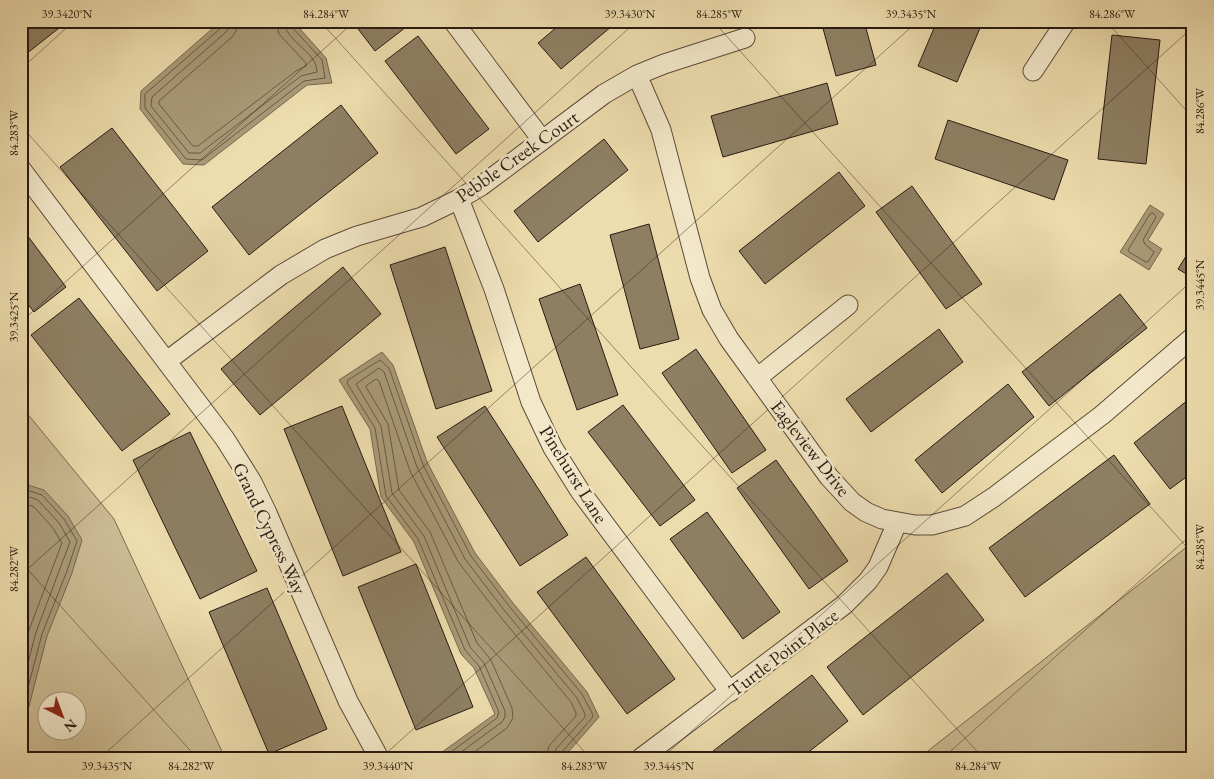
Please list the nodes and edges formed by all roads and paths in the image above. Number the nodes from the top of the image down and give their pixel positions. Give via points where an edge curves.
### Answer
1 (453, 21) edge
2 (1066, 21) edge
3 (745, 38) dead end
4 (1033, 71) dead end
5 (637, 75) junction
6 (542, 140) junction
7 (21, 169) edge
8 (459, 200) junction
9 (848, 305) dead end
10 (1193, 337) edge
11 (167, 361) junction
12 (757, 378) junction
13 (897, 523) junction
14 (730, 692) junction
15 (379, 758) edge
16 (641, 758) edge

1 - 6 street
2 - 4 street
3 - 5 street, Pebble Creek Court
5 - 6 street, Pebble Creek Court via 604,94
5 - 12 street, Eagleview Drive via 661,130 700,278 712,310
6 - 8 street, Pebble Creek Court
7 - 11 street, Grand Cypress Way
8 - 11 street, Pebble Creek Court via 422,217 356,236 325,249 281,275
8 - 14 street, Pinehurst Lane via 494,289 531,402 553,448 580,491
9 - 12 street
10 - 13 street, Eagleview Drive via 1102,416 994,498 965,516 932,525
11 - 15 street, Grand Cypress Way via 225,438 252,482 348,701
12 - 13 street, Eagleview Drive via 840,490 866,512
13 - 14 street, Turtle Point Place via 878,567 844,606
14 - 16 street, Turtle Point Place

